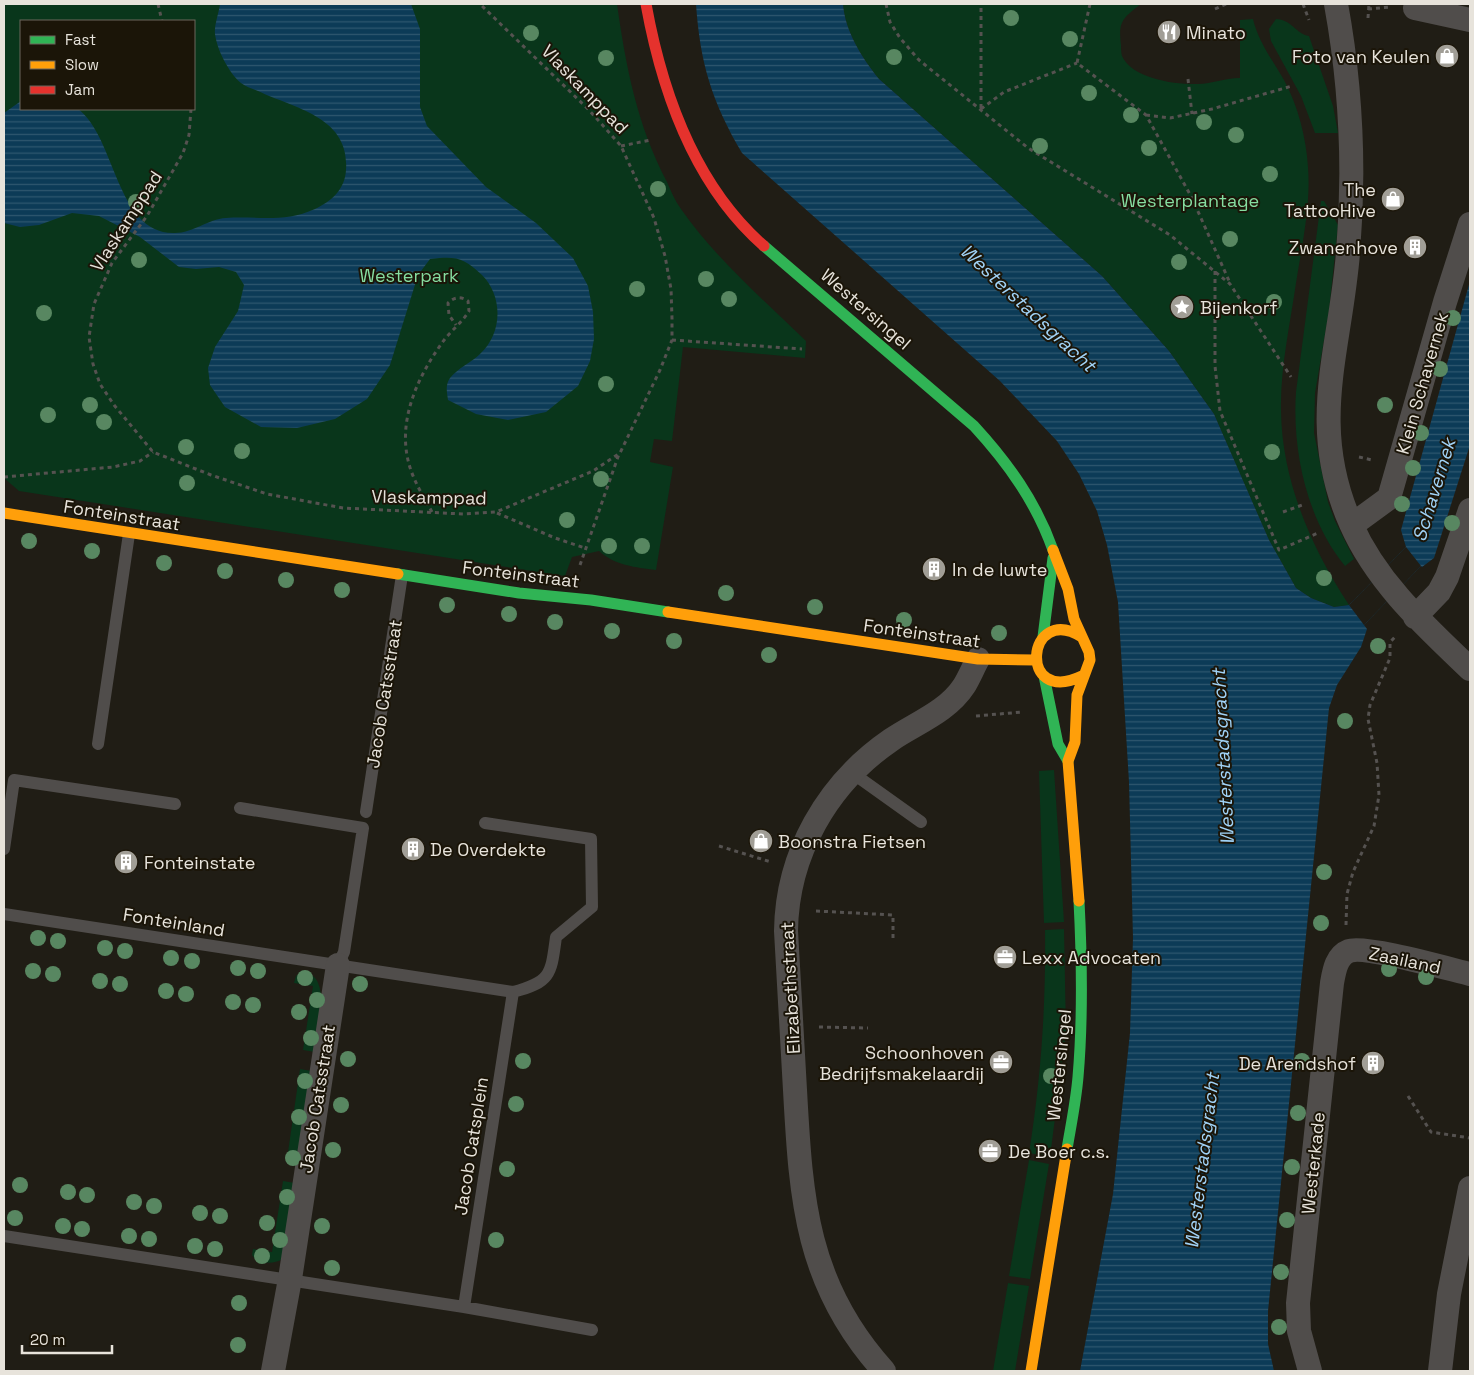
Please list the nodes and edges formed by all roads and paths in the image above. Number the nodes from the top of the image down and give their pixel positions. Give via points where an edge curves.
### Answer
1 (158, 4) edge
2 (480, 4) edge
3 (646, 4) edge
4 (886, 4) edge
5 (981, 4) edge
6 (1090, 4) edge
7 (1226, 4) edge
8 (1336, 4) edge
9 (1369, 4) edge
10 (1408, 6) edge
11 (1215, 9) dead end
12 (1368, 9) dead end
13 (162, 20) edge
14 (1470, 20) edge
15 (665, 36) dead end
16 (1077, 63) junction
17 (1188, 79) dead end
18 (667, 83) junction
19 (1292, 86) dead end
20 (980, 109) junction
21 (191, 110) edge
22 (1192, 114) junction
23 (1146, 115) junction
24 (651, 140) dead end
25 (621, 146) junction
26 (1470, 224) edge
27 (1215, 272) junction
28 (1230, 284) junction
29 (456, 326) junction
30 (672, 340) junction
31 (802, 349) dead end
32 (1291, 377) dead end
33 (153, 452) junction
34 (620, 453) junction
35 (4, 477) edge
36 (1305, 504) dead end
37 (1470, 510) edge
38 (496, 512) junction
39 (1283, 512) dead end
40 (4, 513) edge
41 (432, 513) junction
42 (1272, 518) dead end
43 (1266, 520) junction
44 (1352, 525) junction
45 (1318, 533) dead end
46 (129, 534) junction
47 (584, 548) junction
48 (1054, 554) junction
49 (580, 565) dead end
50 (402, 575) junction
51 (1415, 617) junction
52 (1043, 637) junction
53 (1082, 637) junction
54 (1390, 642) dead end
55 (978, 659) junction
56 (1035, 660) junction
57 (1470, 670) edge
58 (1044, 676) junction
59 (1082, 676) junction
60 (1028, 712) dead end
61 (935, 713) junction
62 (98, 744) dead end
63 (1068, 761) junction
64 (851, 772) junction
65 (7, 800) edge
66 (175, 804) dead end
67 (240, 808) dead end
68 (366, 812) dead end
69 (485, 822) dead end
70 (921, 822) dead end
71 (719, 846) dead end
72 (4, 849) edge
73 (765, 860) dead end
74 (786, 911) junction
75 (4, 914) edge
76 (893, 942) dead end
77 (1341, 955) junction
78 (338, 965) junction
79 (1470, 974) edge
80 (513, 992) junction
81 (816, 1027) dead end
82 (868, 1028) dead end
83 (1408, 1096) dead end
84 (1470, 1138) edge
85 (1470, 1188) edge
86 (4, 1236) edge
87 (290, 1279) junction
88 (464, 1307) junction
89 (592, 1330) dead end
90 (273, 1371) edge
91 (884, 1371) edge
92 (1031, 1371) edge
93 (1310, 1371) edge
94 (1440, 1371) edge

1 - 13 path
2 - 25 path, Vlaskamppad via 589,110
3 - 18 main road, Westersingel via 654,47
4 - 20 path via 890,22 919,60
5 - 20 path
6 - 16 path
7 - 11 path
8 - 44 street via 1349,107 1352,198 1342,312 1327,414 1334,474
9 - 12 path
10 - 14 street
15 - 18 main road, Westersingel
16 - 20 path via 1004,92
16 - 23 path
17 - 22 path
18 - 48 main road, Westersingel via 685,138 711,185 733,214 754,236 974,426 1025,489
19 - 22 path
20 - 27 path via 1028,148 1170,235
21 - 33 path, Vlaskamppad via 189,135 183,153 147,216 112,263 90,320 93,364 100,384
22 - 23 path via 1170,118
23 - 28 path via 1192,198
24 - 25 path
25 - 30 path, Vlaskamppad via 654,218 665,256 671,290
26 - 44 street, Klein Schavernek via 1389,498
27 - 28 path
27 - 43 path via 1215,366 1220,411
28 - 32 path
29 - 29 path via 469,311 468,302 463,298 455,298 448,303 449,316
29 - 41 path via 425,367 409,408 405,432 414,478
30 - 31 path
30 - 34 path, Vlaskamppad
33 - 35 path via 140,461 113,467
33 - 41 path, Vlaskamppad via 267,494 343,508
34 - 38 path, Vlaskamppad via 593,471
34 - 47 path
36 - 39 path
37 - 51 street via 1447,577 1439,592
38 - 41 path, Vlaskamppad
38 - 47 path
40 - 46 main road, Fonteinstraat
42 - 43 path
43 - 45 path via 1279,550
44 - 51 street via 1376,568
46 - 50 main road, Fonteinstraat
46 - 62 lane
47 - 49 path
48 - 52 main road, Westersingel
48 - 53 main road, Westersingel
50 - 55 main road, Fonteinstraat
50 - 68 lane, Jacob Catsstraat
51 - 57 street
52 - 53 main road via 1050,632 1067,630
52 - 56 main road, Westersingel
53 - 59 main road, Westersingel via 1090,660
54 - 77 path via 1390,658 1370,705 1368,719 1377,763 1379,795 1376,818 1352,872
55 - 56 main road, Fonteinstraat
55 - 61 street, Elizabethstraat via 953,698
56 - 58 main road, Westersingel
58 - 59 main road via 1058,684 1075,681
58 - 63 main road, Westersingel via 1058,744
59 - 63 main road, Westersingel via 1077,695 1075,742
60 - 61 path via 976,716 941,724
61 - 64 street, Elizabethstraat via 891,740
63 - 92 main road, Westersingel via 1081,948 1083,1031 1073,1116
64 - 70 lane
64 - 74 street, Elizabethstraat via 811,830 795,870
65 - 66 lane via 14,780
65 - 72 lane
67 - 78 lane, Jacob Catsstraat via 363,828 344,952
69 - 80 lane via 591,838 592,908 556,937 551,970 542,981
71 - 73 path
74 - 76 path via 893,915
74 - 91 street, Elizabethstraat via 797,1123 809,1233 837,1305 852,1332
75 - 78 lane, Fonteinland
77 - 79 street, Zaailand via 1350,950 1373,952
77 - 93 street, Westerkade via 1332,983 1298,1303 1300,1338
78 - 80 lane
78 - 87 street, Jacob Catsstraat
80 - 88 lane, Jacob Catsplein
81 - 82 path
83 - 84 path via 1431,1132
85 - 94 street via 1449,1294
86 - 87 lane
87 - 88 lane
87 - 90 street, Jacob Catsstraat
88 - 89 lane

